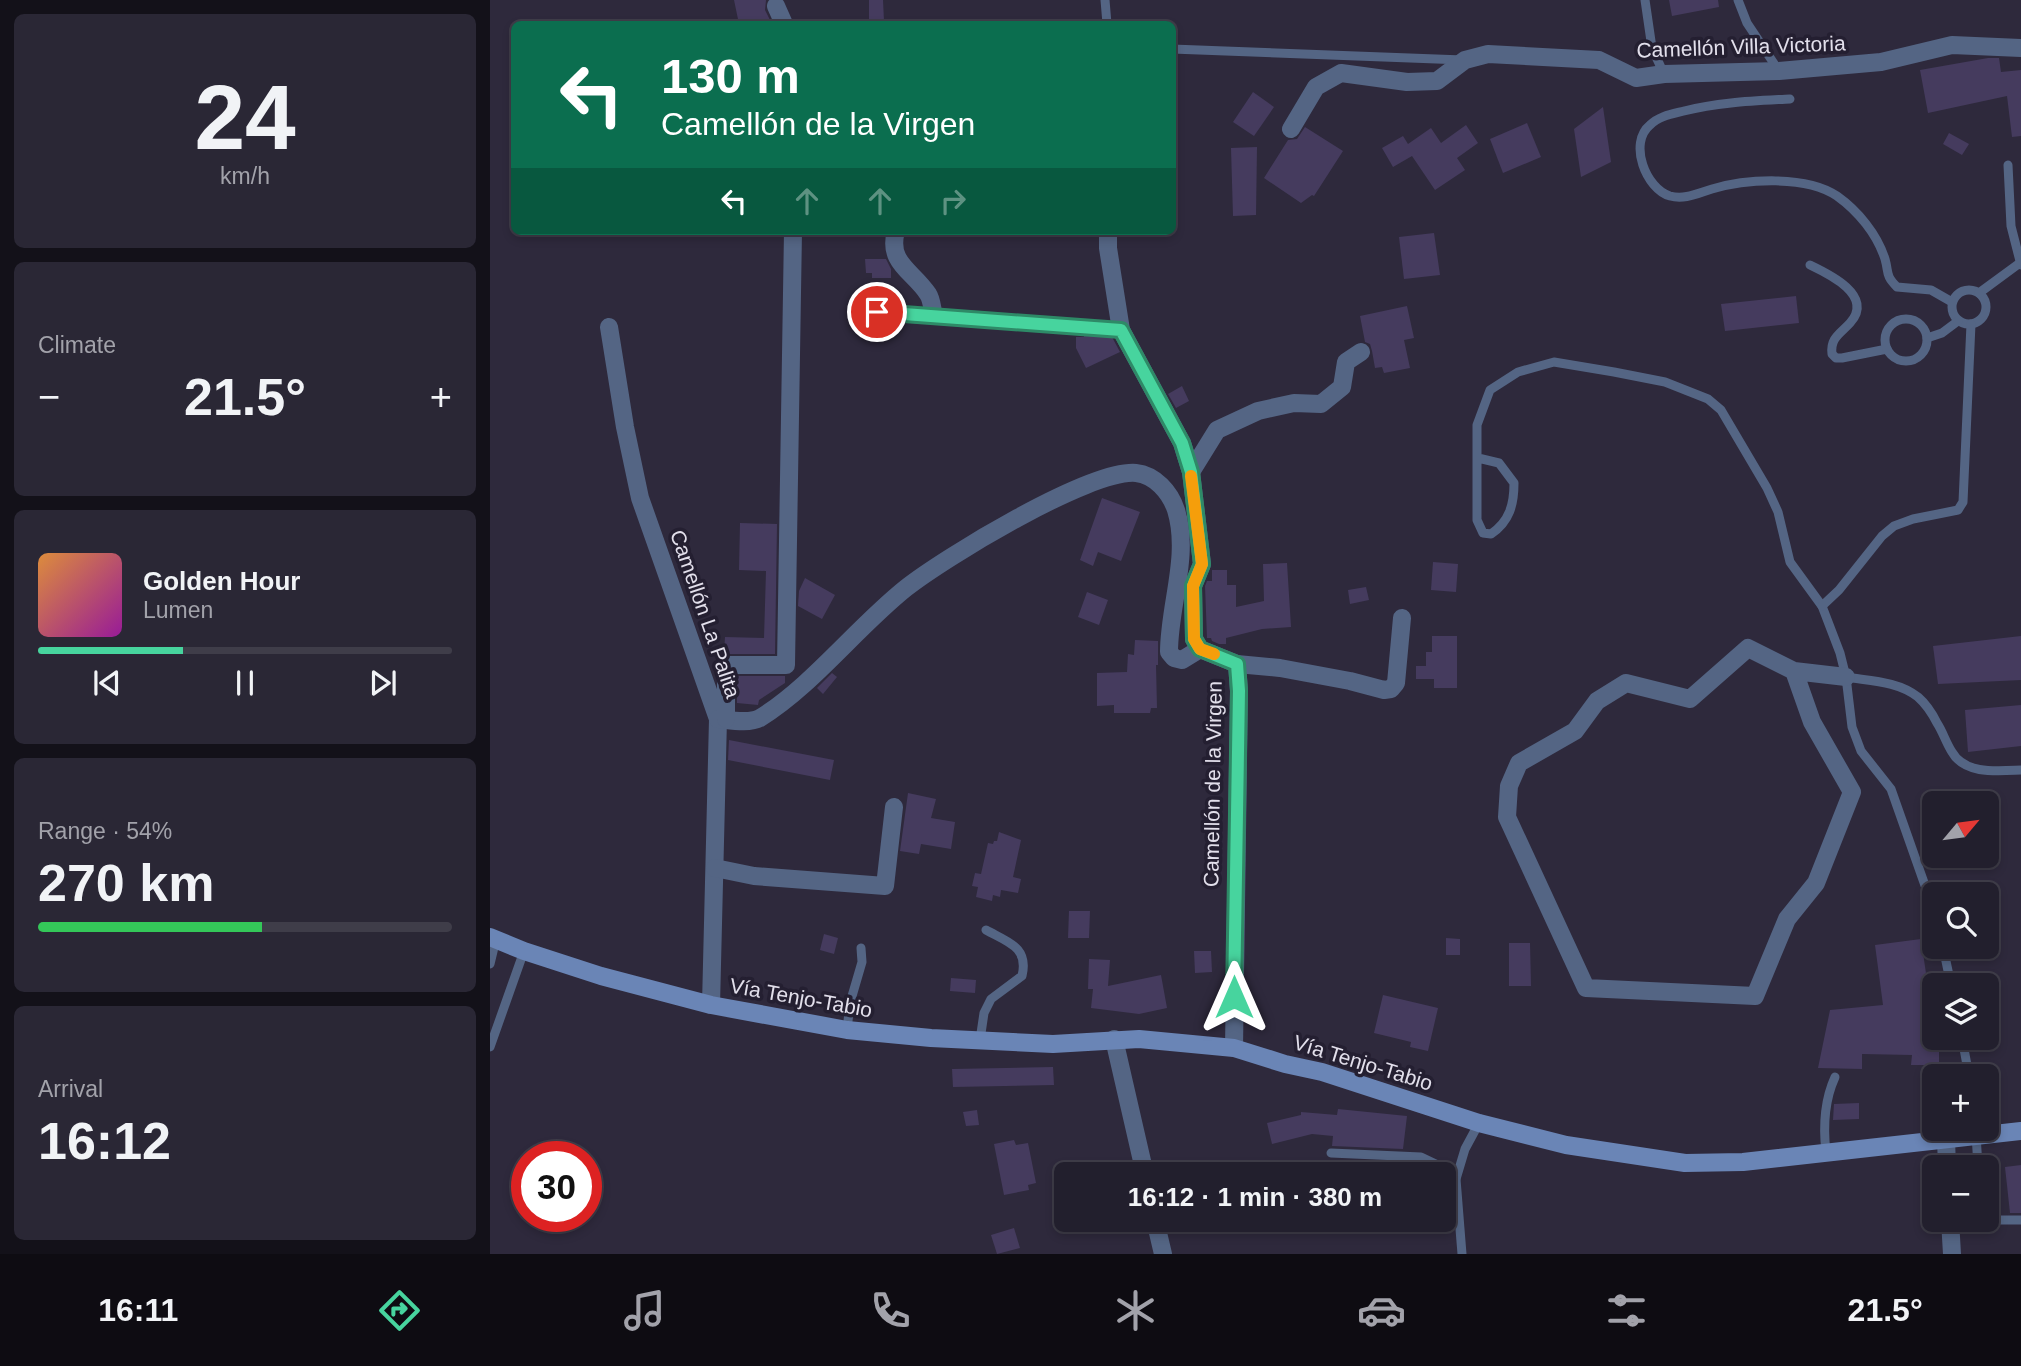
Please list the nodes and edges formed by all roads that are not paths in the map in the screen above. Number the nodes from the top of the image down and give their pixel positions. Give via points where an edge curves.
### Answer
1 (1105, 0) edge
2 (1645, 0) edge
3 (1738, 0) edge
4 (776, 6) dead end
5 (783, 21) edge
6 (1107, 21) edge
7 (2021, 48) edge
8 (1176, 49) edge
9 (1465, 60) junction
10 (1779, 71) junction
11 (1664, 74) junction
12 (1790, 99) dead end
13 (1291, 129) dead end
14 (2008, 165) dead end
15 (793, 235) edge
16 (895, 235) edge
17 (1108, 235) edge
18 (2020, 264) edge
19 (1810, 265) dead end
20 (1979, 293) junction
21 (1952, 302) junction
22 (877, 312) dead end
23 (934, 316) junction
24 (1958, 321) junction
25 (1971, 324) junction
26 (609, 327) dead end
27 (1121, 330) junction
28 (1927, 338) junction
29 (1887, 349) junction
30 (1361, 352) dead end
31 (1478, 458) junction
32 (1191, 472) junction
33 (1822, 606) junction
34 (1402, 618) dead end
35 (1200, 649) junction
36 (1237, 664) junction
37 (1794, 671) junction
38 (1846, 677) junction
39 (722, 719) junction
40 (2021, 771) edge
41 (894, 807) dead end
42 (715, 868) junction
43 (1924, 882) edge
44 (986, 930) dead end
45 (493, 938) edge
46 (861, 948) dead end
47 (524, 951) junction
48 (490, 964) edge
49 (711, 1005) junction
50 (847, 1030) junction
51 (1114, 1039) junction
52 (980, 1040) junction
53 (490, 1046) edge
54 (1234, 1048) junction
55 (1835, 1077) dead end
56 (1479, 1123) junction
57 (1999, 1131) edge
58 (2021, 1131) edge
59 (1928, 1141) edge
60 (1826, 1152) junction
61 (1331, 1153) dead end
62 (1141, 1162) edge
63 (1457, 1180) junction
64 (1999, 1220) edge
65 (2021, 1220) edge
66 (1158, 1232) edge
67 (1951, 1232) edge
68 (1163, 1254) edge
69 (1462, 1254) edge
70 (1952, 1254) edge

1 - 6 lane
2 - 11 lane via 1651,48
3 - 10 lane via 1747,23
4 - 5 street
7 - 10 street, Camellón Villa Victoria via 1952,45 1881,62
8 - 9 lane
9 - 11 street, Camellón Villa Victoria via 1488,54 1599,60 1636,78
9 - 13 street, Camellón Villa Victoria via 1437,81 1406,82 1341,73 1316,87
10 - 11 street, Camellón Villa Victoria
12 - 21 lane via 1717,103 1666,115 1647,126 1640,143 1641,159 1658,189 1670,196 1687,197 1752,181 1808,183 1836,195 1874,234 1887,277 1897,287 1931,290
14 - 18 lane via 2011,226
15 - 39 street via 786,665 726,664
16 - 23 street via 892,245 897,259 930,296
17 - 27 street
18 - 20 lane
19 - 29 lane via 1848,287 1854,296 1856,314 1830,345 1832,354 1842,358
20 - 21 lane via 1966,289
20 - 25 lane via 1986,311
21 - 24 lane
22 - 23 lane
23 - 27 lane
24 - 25 lane
24 - 28 lane
25 - 33 lane via 1963,502 1958,510 1894,526
26 - 39 street, Camellón La Palita via 640,498
27 - 32 street via 1182,443
28 - 29 lane via 1924,352 1912,360 1897,359
28 - 29 lane via 1921,325 1901,320 1889,328
30 - 32 street via 1346,362 1342,387 1321,404 1294,403 1258,411 1216,430
31 - 31 lane via 1499,463 1514,482 1512,510 1491,534 1483,533 1478,520
31 - 33 lane via 1477,425 1490,390 1518,372 1555,362 1665,382 1708,400 1721,410 1753,462 1778,512 1790,562
32 - 35 street via 1202,564 1193,586 1194,639
33 - 38 lane
34 - 36 street via 1396,682 1391,689
35 - 36 street, Camellón de la Virgen
35 - 39 street via 1182,660 1169,652 1181,534 1175,508 1162,484 1137,473 1109,476 977,541 906,588 794,692 757,720
36 - 54 street, Camellón de la Virgen
37 - 37 street via 1748,649 1690,699 1626,683 1597,701 1575,731 1519,763 1509,786 1507,817 1586,988 1755,996 1787,919 1816,883 1852,792 1812,722
37 - 38 street
38 - 40 lane via 1895,684 1916,695 1928,707 1958,761 1967,766
38 - 43 lane via 1861,751 1891,789
39 - 42 street, Camellón La Palita
41 - 42 street via 885,886 754,876
42 - 49 street, Camellón La Palita
44 - 52 lane via 1012,944 1023,955 1025,965 1022,976 991,999
45 - 47 main road, Vía Tenjo-Tabio
45 - 48 lane
46 - 50 lane
47 - 49 main road, Vía Tenjo-Tabio
47 - 53 lane
49 - 50 main road, Vía Tenjo-Tabio
50 - 52 main road, Vía Tenjo-Tabio
51 - 52 main road, Vía Tenjo-Tabio via 1053,1044
51 - 54 main road, Vía Tenjo-Tabio
51 - 62 street
54 - 56 main road, Vía Tenjo-Tabio
55 - 60 lane via 1823,1126
56 - 60 main road, Vía Tenjo-Tabio via 1566,1145 1685,1163
56 - 63 lane via 1465,1149
57 - 58 main road, Vía Tenjo-Tabio
59 - 60 main road, Vía Tenjo-Tabio
61 - 63 lane via 1421,1157
63 - 69 lane
64 - 65 lane
66 - 68 street
67 - 70 street

